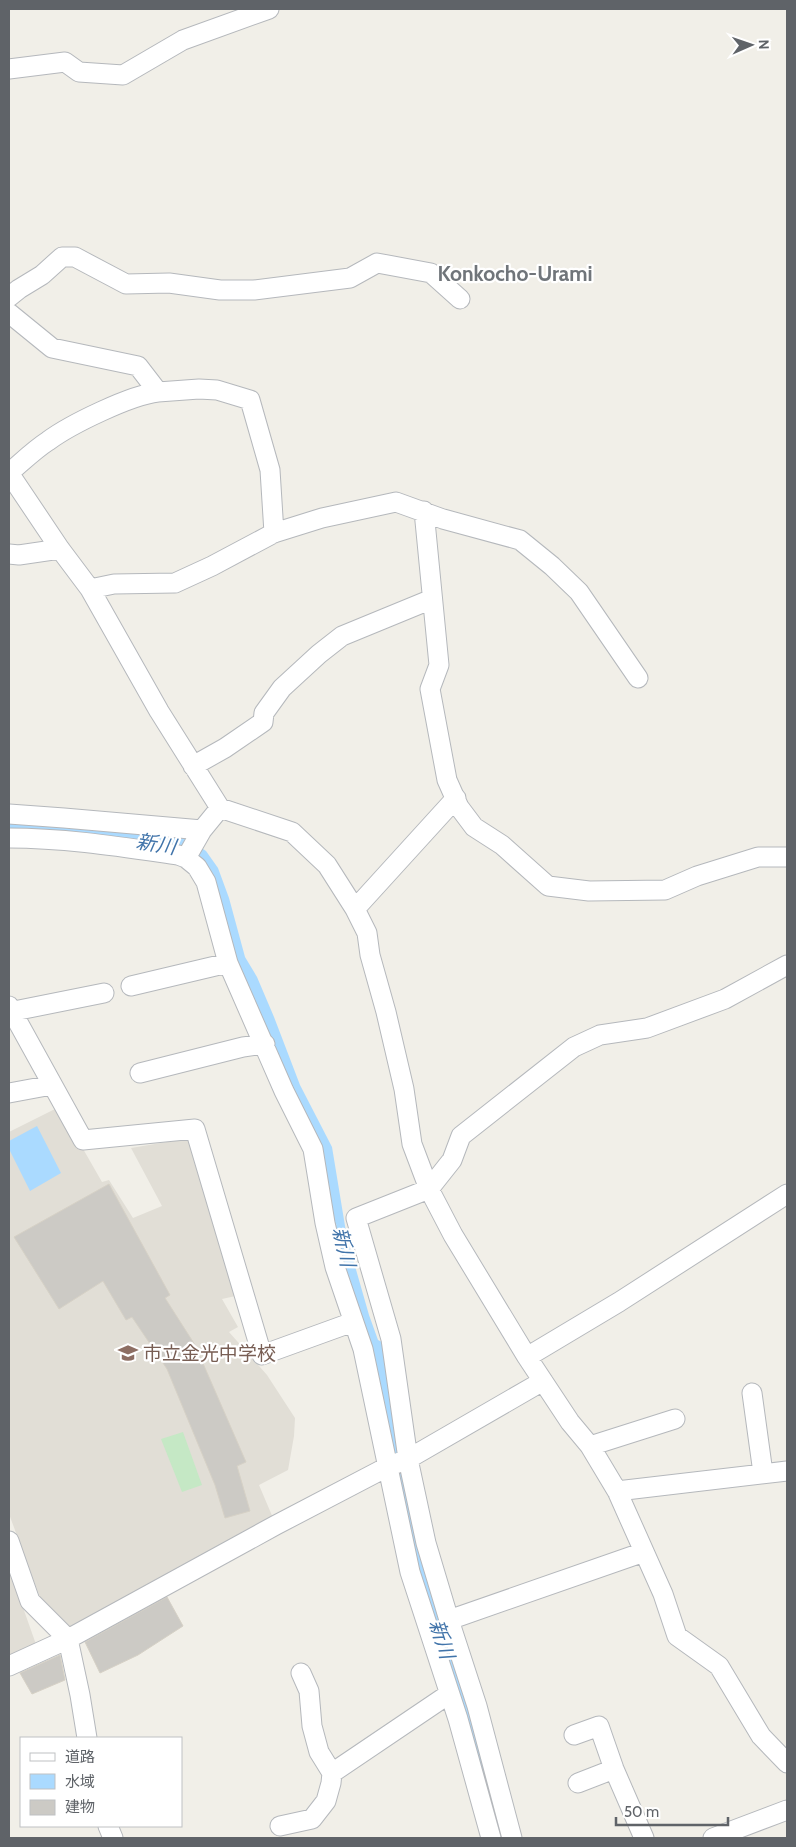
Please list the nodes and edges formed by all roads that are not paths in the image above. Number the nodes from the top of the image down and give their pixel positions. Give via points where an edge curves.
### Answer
1 (269, 9) edge
2 (9, 69) edge
3 (9, 297) edge
4 (460, 299) dead end
5 (9, 313) edge
6 (158, 392) junction
7 (9, 473) edge
8 (424, 511) junction
9 (274, 533) junction
10 (60, 549) junction
11 (9, 554) edge
12 (90, 589) junction
13 (432, 599) junction
14 (638, 678) dead end
15 (193, 766) junction
16 (456, 798) junction
17 (220, 808) junction
18 (9, 814) edge
19 (202, 830) junction
20 (9, 838) edge
21 (787, 857) edge
22 (186, 858) junction
23 (355, 909) junction
24 (228, 963) junction
25 (787, 965) edge
26 (131, 986) dead end
27 (104, 993) dead end
28 (10, 1009) edge
29 (265, 1044) junction
30 (140, 1073) dead end
31 (52, 1085) junction
32 (9, 1093) edge
33 (429, 1189) junction
34 (787, 1194) edge
35 (356, 1218) junction
36 (325, 1223) junction
37 (352, 1322) junction
38 (527, 1357) junction
39 (543, 1381) junction
40 (752, 1393) dead end
41 (674, 1419) dead end
42 (590, 1446) junction
43 (408, 1459) junction
44 (387, 1467) junction
45 (787, 1471) edge
46 (763, 1473) junction
47 (617, 1491) junction
48 (9, 1541) edge
49 (644, 1552) junction
50 (448, 1620) junction
51 (68, 1639) junction
52 (9, 1666) edge
53 (301, 1673) dead end
54 (449, 1694) junction
55 (574, 1735) dead end
56 (87, 1737) edge
57 (787, 1763) edge
58 (614, 1769) junction
59 (332, 1772) junction
60 (578, 1783) dead end
61 (787, 1810) edge
62 (280, 1826) dead end
63 (736, 1834) edge
64 (491, 1838) edge
65 (512, 1838) edge
66 (644, 1838) edge
67 (713, 1838) edge

1 - 2 street via 183,40 123,75 79,72 65,62
3 - 4 street via 62,257 76,257 126,284 169,283 220,290 254,290 350,278 377,263 431,273
5 - 6 street via 52,348 138,366
6 - 7 street via 120,403 83,421 49,440
6 - 9 street via 217,390 250,400 270,470
7 - 10 street
8 - 9 street via 396,502 322,518
8 - 13 street
8 - 14 street via 520,540 579,592
9 - 12 street via 175,583 114,584
10 - 11 street
10 - 12 street
12 - 15 street
13 - 15 street via 342,636 282,688 264,713 263,722
13 - 16 street via 439,666 430,689 447,780
15 - 17 street
16 - 21 street via 459,808 474,827 502,845 548,886 589,891 665,890 758,857
16 - 23 street
17 - 19 street
17 - 23 street via 292,832 327,865
18 - 19 street
19 - 22 street
20 - 22 street via 81,841
22 - 24 street via 198,867 206,882
23 - 33 street via 367,933 404,1089 412,1144
24 - 26 street
24 - 29 street
25 - 33 street via 725,999 647,1028 600,1035 574,1047 461,1136 452,1160
27 - 28 street
28 - 31 street
29 - 30 street
29 - 36 street via 313,1149
31 - 32 street
31 - 37 street via 83,1140 195,1129 262,1355
33 - 35 street
33 - 38 street
34 - 38 street via 620,1302
35 - 36 street
35 - 43 street via 391,1339
36 - 37 street via 334,1267
37 - 44 street via 363,1349
38 - 39 street
39 - 42 street
39 - 43 street
40 - 46 street
41 - 42 street
42 - 47 street
43 - 44 street
43 - 50 street via 426,1543
44 - 51 street
44 - 54 street via 410,1572
45 - 46 street
46 - 47 street
47 - 49 street
48 - 51 street via 30,1601
49 - 50 street
49 - 57 street via 677,1636 719,1666 761,1736
50 - 65 street via 477,1706
51 - 52 street
51 - 56 street
53 - 59 street via 309,1691 312,1726 319,1752
54 - 59 street
54 - 64 street
55 - 58 street via 599,1726
58 - 60 street
58 - 66 street
59 - 62 street via 326,1801 312,1819
61 - 63 street
63 - 67 street

